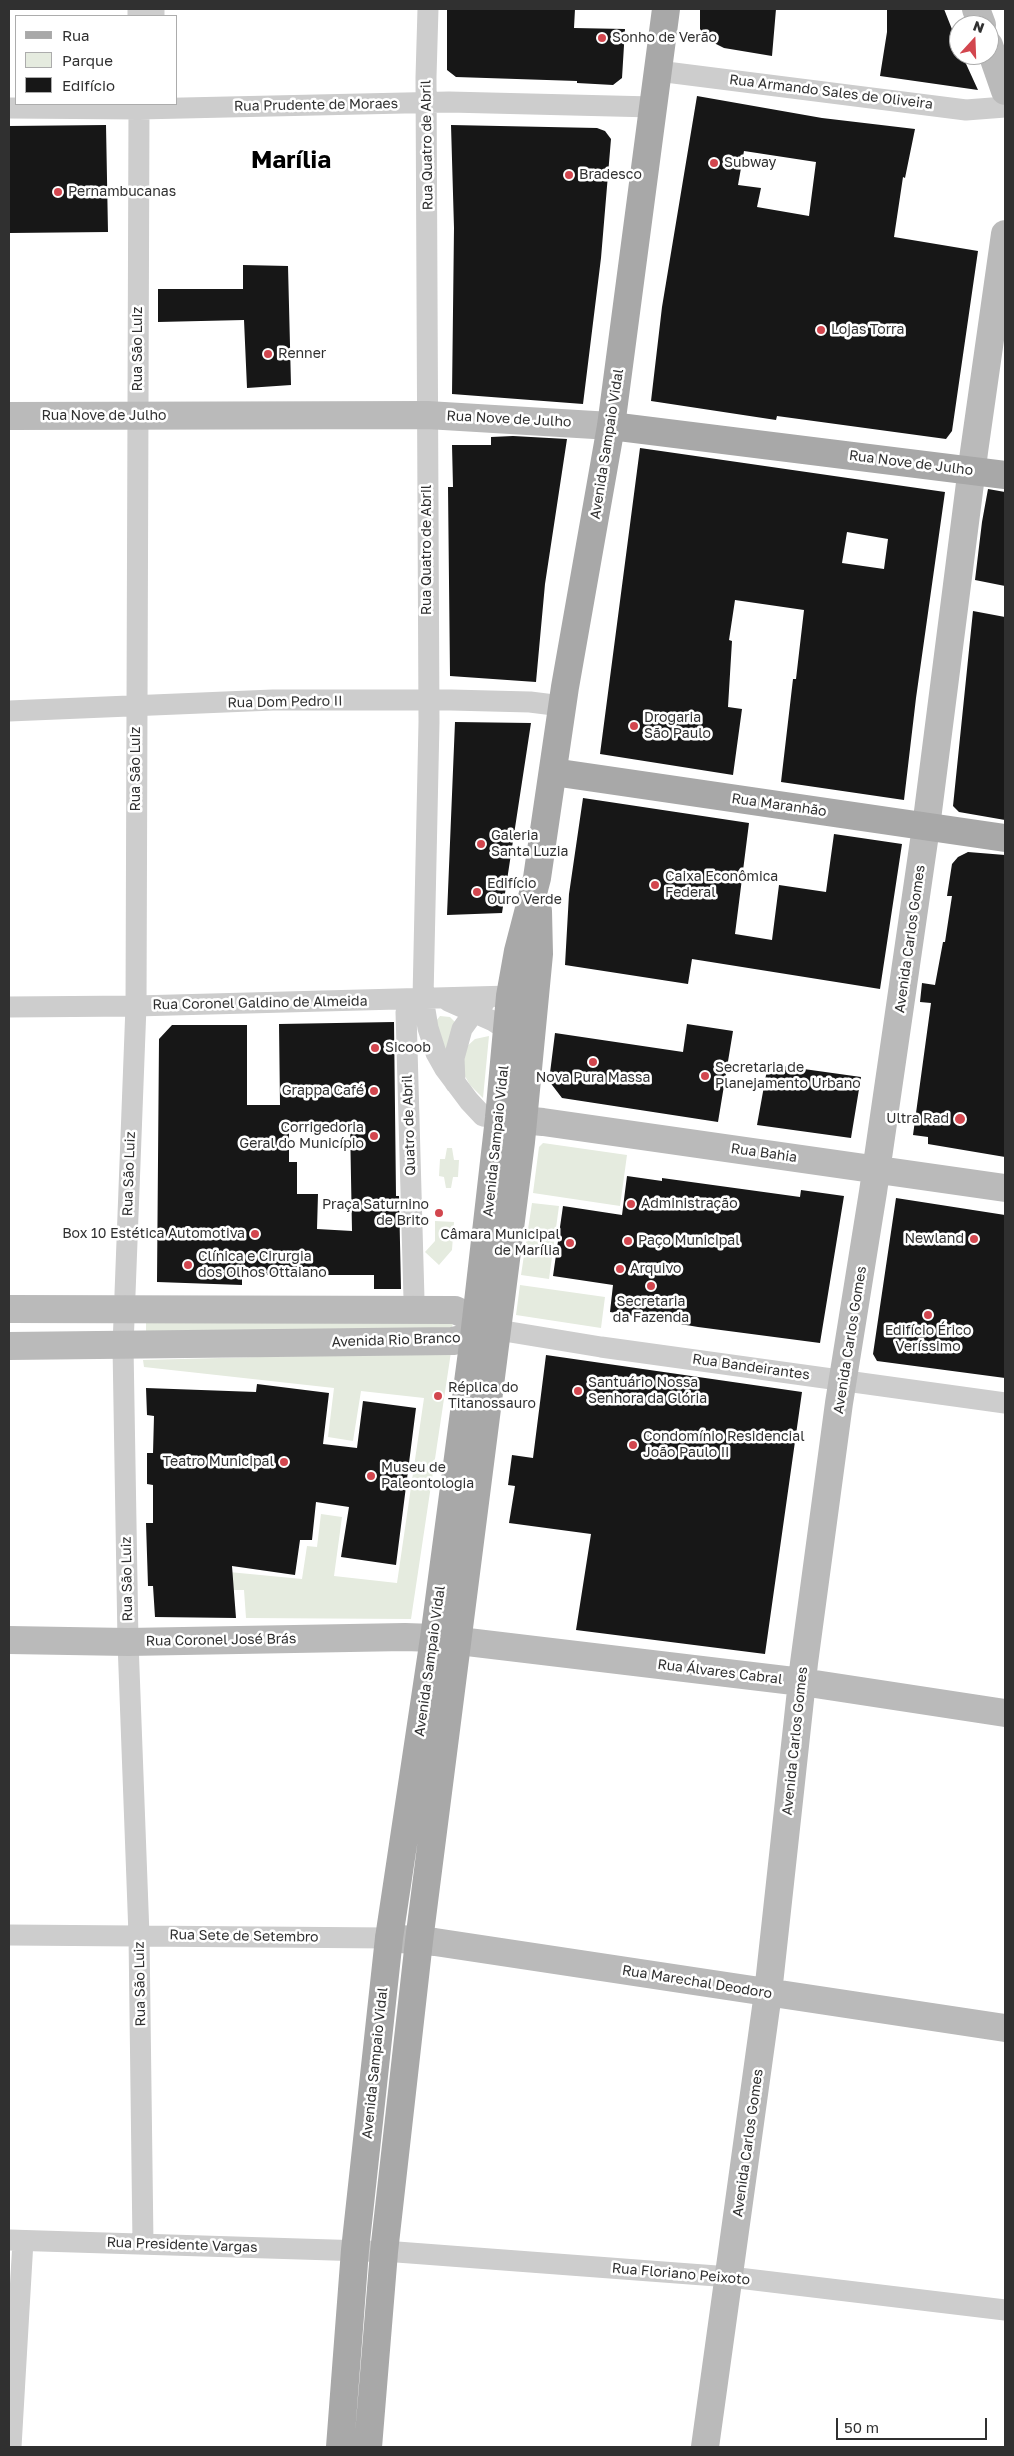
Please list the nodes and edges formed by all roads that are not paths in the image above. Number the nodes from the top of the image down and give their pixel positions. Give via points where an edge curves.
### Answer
1 (428, 9) edge
2 (666, 9) edge
3 (996, 65) edge
4 (658, 71) junction
5 (1005, 91) edge
6 (427, 102) junction
7 (139, 106) edge
8 (653, 107) junction
9 (1005, 107) edge
10 (9, 108) edge
11 (154, 139) dead end
12 (1004, 248) edge
13 (150, 387) dead end
14 (426, 415) junction
15 (9, 416) edge
16 (137, 416) junction
17 (611, 426) junction
18 (972, 471) junction
19 (1005, 475) edge
20 (428, 700) junction
21 (562, 706) junction
22 (136, 708) junction
23 (9, 711) edge
24 (553, 772) junction
25 (926, 827) junction
26 (1005, 838) edge
27 (537, 878) junction
28 (504, 996) junction
29 (431, 998) junction
30 (136, 1006) junction
31 (9, 1007) edge
32 (406, 1012) dead end
33 (476, 1012) junction
34 (507, 1030) junction
35 (528, 1069) junction
36 (455, 1084) junction
37 (511, 1119) junction
38 (876, 1168) junction
39 (1005, 1188) edge
40 (414, 1298) dead end
41 (9, 1309) edge
42 (124, 1309) junction
43 (482, 1328) junction
44 (9, 1346) edge
45 (123, 1346) junction
46 (843, 1381) junction
47 (1005, 1402) edge
48 (445, 1639) junction
49 (9, 1640) edge
50 (128, 1642) junction
51 (802, 1682) junction
52 (1005, 1712) edge
53 (9, 1935) edge
54 (139, 1935) junction
55 (388, 1938) junction
56 (419, 1941) junction
57 (768, 1993) junction
58 (1005, 2028) edge
59 (16, 2240) edge
60 (143, 2244) junction
61 (355, 2250) junction
62 (384, 2252) junction
63 (730, 2277) junction
64 (1005, 2310) edge
65 (11, 2447) edge
66 (340, 2447) edge
67 (368, 2447) edge
68 (705, 2447) edge

1 - 6 street, Rua Quatro de Abril
2 - 4 main road, Avenida Sampaio Vidal
3 - 5 street
4 - 8 main road, Avenida Sampaio Vidal
4 - 9 street, Rua Armando Sales de Oliveira via 966,110
6 - 7 street, Rua Prudente de Moraes
6 - 8 street, Rua Prudente de Moraes
6 - 14 street, Rua Quatro de Abril
7 - 10 street, Rua Prudente de Moraes
7 - 16 street, Rua São Luiz
8 - 17 main road, Avenida Sampaio Vidal
11 - 13 street
12 - 18 street, Avenida Carlos Gomes
14 - 16 street, Rua Nove de Julho
14 - 17 street, Rua Nove de Julho
14 - 20 street, Rua Quatro de Abril
15 - 16 street, Rua Nove de Julho
16 - 22 street, Rua São Luiz
17 - 18 main road, Rua Nove de Julho
17 - 21 main road, Avenida Sampaio Vidal
18 - 19 main road, Rua Nove de Julho
18 - 25 street, Avenida Carlos Gomes
20 - 21 street, Rua Dom Pedro II via 530,702
20 - 22 street, Rua Dom Pedro II via 273,700
20 - 29 street, Rua Quatro de Abril
21 - 24 main road, Avenida Sampaio Vidal
22 - 23 street, Rua Dom Pedro II
22 - 30 street, Rua São Luiz
24 - 25 main road, Rua Maranhão
24 - 27 main road, Avenida Sampaio Vidal
25 - 26 main road, Rua Maranhão
25 - 38 street, Avenida Carlos Gomes
27 - 28 main road, Avenida Sampaio Vidal
27 - 35 main road, Avenida Sampaio Vidal via 539,954
28 - 29 street, Rua Coronel Galdino de Almeida
28 - 33 street
28 - 34 main road, Avenida Sampaio Vidal
29 - 30 street, Rua Coronel Galdino de Almeida
29 - 33 street
29 - 36 street, Rua Quatro de Abril via 428,1028 436,1053
30 - 31 street, Rua Coronel Galdino de Almeida
30 - 42 street, Rua São Luiz
32 - 40 street, Quatro de Abril
33 - 34 street
33 - 36 street via 457,1043
34 - 35 street
34 - 37 main road, Avenida Sampaio Vidal
35 - 37 main road, Avenida Sampaio Vidal
36 - 37 street, Rua Quatro de Abril via 483,1116
37 - 38 street, Rua Bahia
37 - 43 main road, Avenida Sampaio Vidal
38 - 39 street, Rua Bahia
38 - 46 street, Avenida Carlos Gomes
41 - 42 street, Avenida Rio Branco
42 - 43 street, Avenida Rio Branco via 456,1310
42 - 45 street, Rua São Luiz
43 - 45 street, Avenida Rio Branco via 443,1341
43 - 46 street, Rua Bandeirantes
43 - 48 main road, Avenida Sampaio Vidal
44 - 45 street, Avenida Rio Branco
45 - 50 street, Rua São Luiz
46 - 47 street, Rua Bandeirantes
46 - 51 street, Avenida Carlos Gomes
48 - 50 street, Rua Coronel José Brás
48 - 51 street, Rua Álvares Cabral
48 - 55 main road, Avenida Sampaio Vidal
48 - 56 main road, Avenida Sampaio Vidal
49 - 50 street, Rua Coronel José Brás
50 - 54 street, Rua São Luiz
51 - 52 street, Rua Álvares Cabral
51 - 57 street, Avenida Carlos Gomes
53 - 54 street, Rua Sete de Setembro
54 - 55 street, Rua Sete de Setembro
54 - 60 street, Rua São Luiz
55 - 56 street, Rua Marechal Deodoro
55 - 61 main road, Avenida Sampaio Vidal
56 - 57 street, Rua Marechal Deodoro
56 - 62 main road, Avenida Sampaio Vidal
57 - 58 street, Rua Marechal Deodoro
57 - 63 street, Avenida Carlos Gomes
59 - 60 street, Rua Presidente Vargas
59 - 65 street
60 - 61 street, Rua Presidente Vargas
61 - 62 street, Rua Floriano Peixoto
61 - 66 main road, Avenida Sampaio Vidal
62 - 63 street, Rua Floriano Peixoto
62 - 67 main road, Avenida Sampaio Vidal
63 - 64 street, Rua Floriano Peixoto
63 - 68 street, Avenida Carlos Gomes

